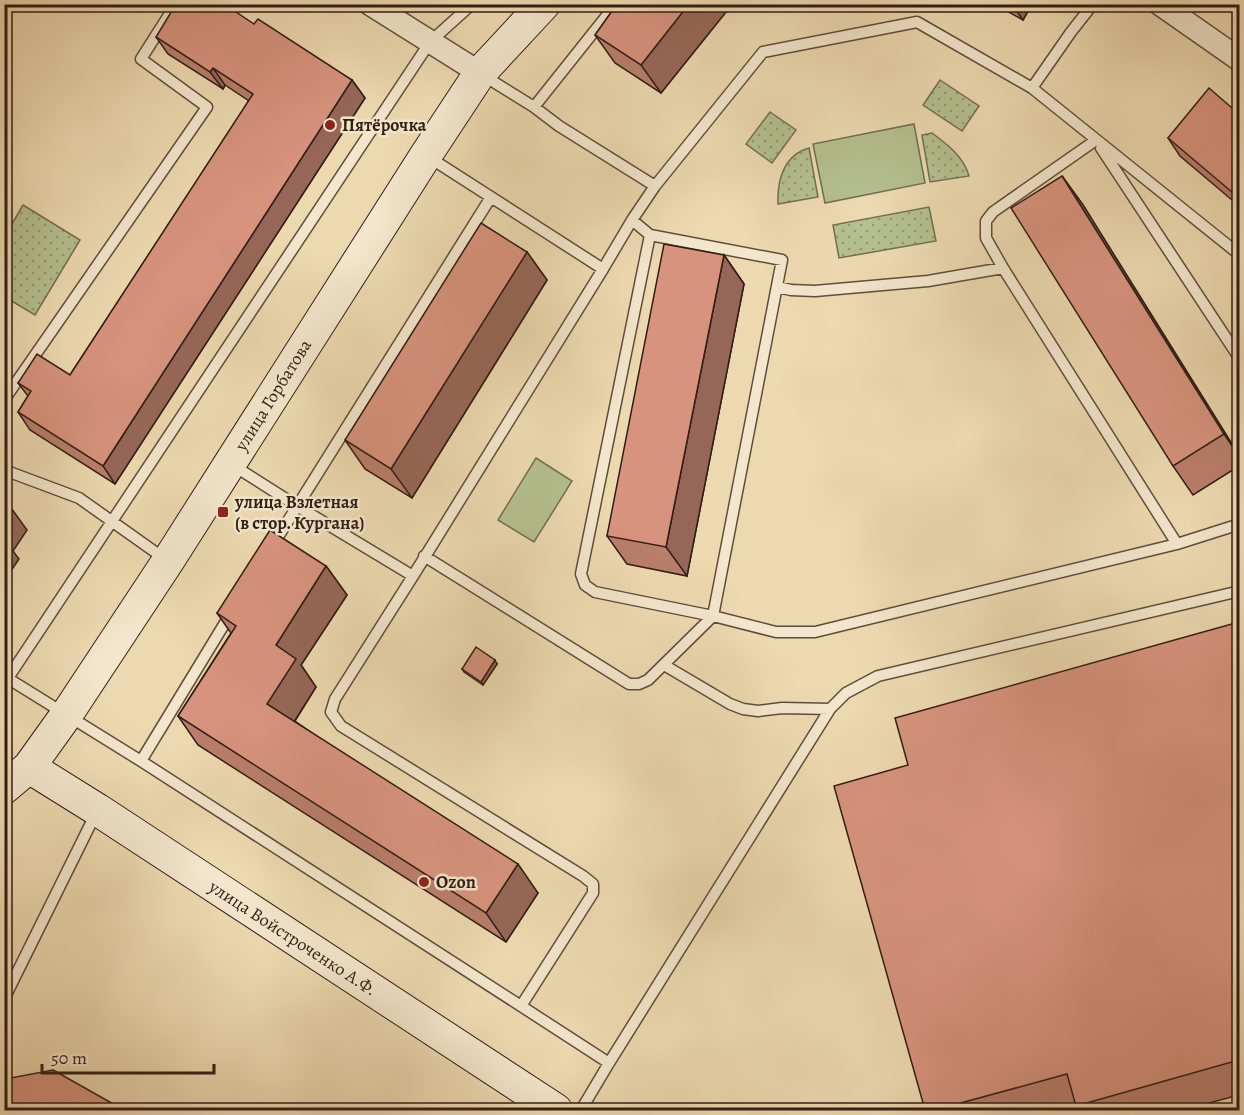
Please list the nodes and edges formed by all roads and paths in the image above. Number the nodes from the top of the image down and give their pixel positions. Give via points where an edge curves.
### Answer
1 (176, 4) edge
2 (370, 4) edge
3 (472, 4) edge
4 (544, 4) edge
5 (616, 4) edge
6 (1093, 4) edge
7 (1160, 4) edge
8 (430, 42) junction
9 (1239, 60) edge
10 (480, 73) junction
11 (1032, 88) junction
12 (534, 107) junction
13 (1096, 140) junction
14 (426, 155) junction
15 (655, 186) junction
16 (491, 196) junction
17 (632, 220) junction
18 (651, 235) junction
19 (1239, 255) edge
20 (1003, 268) junction
21 (603, 269) junction
22 (777, 287) junction
23 (1239, 359) edge
24 (4, 400) edge
25 (230, 464) junction
26 (4, 470) edge
27 (297, 506) junction
28 (113, 522) junction
29 (1239, 524) edge
30 (1177, 544) junction
31 (267, 555) edge
32 (424, 556) junction
33 (168, 561) junction
34 (413, 576) junction
35 (1239, 591) edge
36 (237, 603) edge
37 (713, 616) junction
38 (664, 665) junction
39 (6, 677) edge
40 (830, 709) junction
41 (67, 714) junction
42 (141, 761) junction
43 (29, 766) junction
44 (4, 788) edge
45 (98, 810) junction
46 (4, 999) edge
47 (521, 1006) junction
48 (609, 1063) junction
49 (4, 1101) edge
50 (6, 1110) edge
51 (556, 1110) edge
52 (581, 1110) edge

1 - 24 lane via 141,59 207,107
2 - 8 street
3 - 8 lane
4 - 10 main road, улица Горбатова
5 - 12 lane
6 - 11 lane
7 - 9 street
8 - 10 street
8 - 28 lane
10 - 12 lane
10 - 14 main road, улица Горбатова
11 - 13 lane
11 - 15 lane via 917,22 763,52
12 - 15 lane
13 - 19 lane
13 - 20 lane via 993,212 986,221 986,238
13 - 23 lane
14 - 16 lane
14 - 25 main road, улица Горбатова
15 - 17 lane
16 - 21 lane
16 - 27 lane
17 - 18 lane
17 - 21 lane
18 - 22 lane via 782,260
18 - 37 lane via 581,574 585,585 595,592
20 - 22 lane via 928,281 814,291
20 - 30 lane
21 - 32 lane
22 - 37 lane
25 - 27 lane
25 - 33 main road, улица Горбатова
26 - 28 lane via 78,498
27 - 31 lane
27 - 34 lane
28 - 33 lane
28 - 39 lane
29 - 30 lane
30 - 37 lane via 815,633 776,632
32 - 34 lane
32 - 38 lane via 629,684 648,680
33 - 41 main road, улица Горбатова
34 - 47 lane via 335,699 331,712 341,726 593,885 593,893
35 - 40 lane via 878,676 846,693
36 - 42 lane
37 - 38 lane
38 - 40 lane via 743,710
39 - 41 lane
40 - 48 lane
41 - 42 lane
41 - 43 main road, улица Горбатова
42 - 47 lane
43 - 44 main road, улица Горбатова
43 - 45 main road, улица Войстроченко А.Ф.
45 - 46 lane
45 - 51 main road, улица Войстроченко А.Ф.
47 - 48 lane
48 - 52 lane
49 - 50 lane

